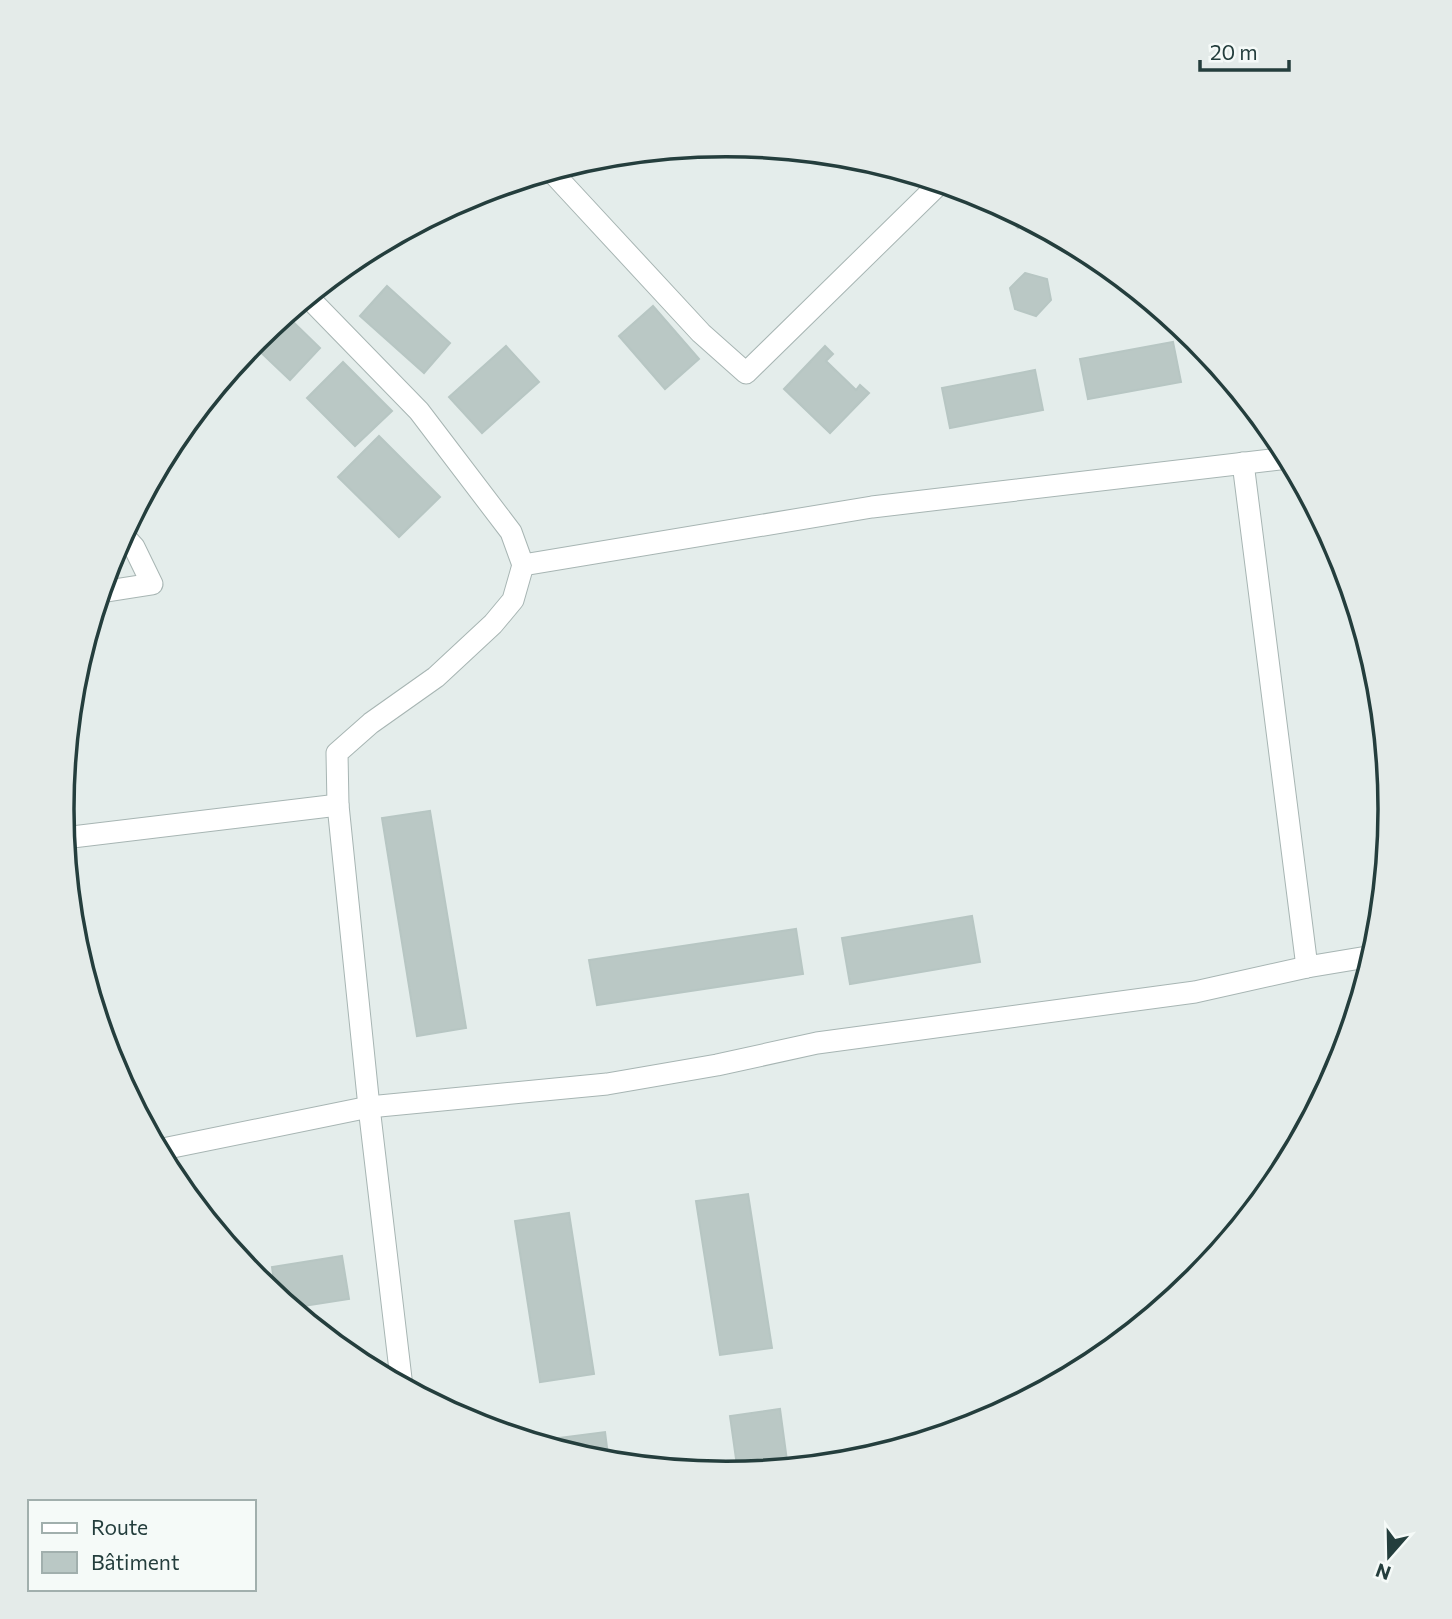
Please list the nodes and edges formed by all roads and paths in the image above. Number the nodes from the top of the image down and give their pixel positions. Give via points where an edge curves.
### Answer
1 (558, 179) edge
2 (931, 190) edge
3 (315, 304) edge
4 (1277, 459) edge
5 (1244, 463) junction
6 (131, 543) edge
7 (523, 565) junction
8 (112, 590) edge
9 (338, 805) junction
10 (75, 837) edge
11 (1361, 958) edge
12 (1307, 967) junction
13 (369, 1107) junction
14 (168, 1148) edge
15 (401, 1375) edge

1 - 2 street via 701,333 746,373
3 - 7 street via 419,411 511,532
4 - 5 street
5 - 7 street via 873,507
5 - 12 street
6 - 8 street via 152,584
7 - 9 street via 513,600 493,624 436,677 337,753
9 - 10 street
9 - 13 street
11 - 12 street
12 - 13 street via 1195,992 830,1041 607,1084
13 - 14 street
13 - 15 street

